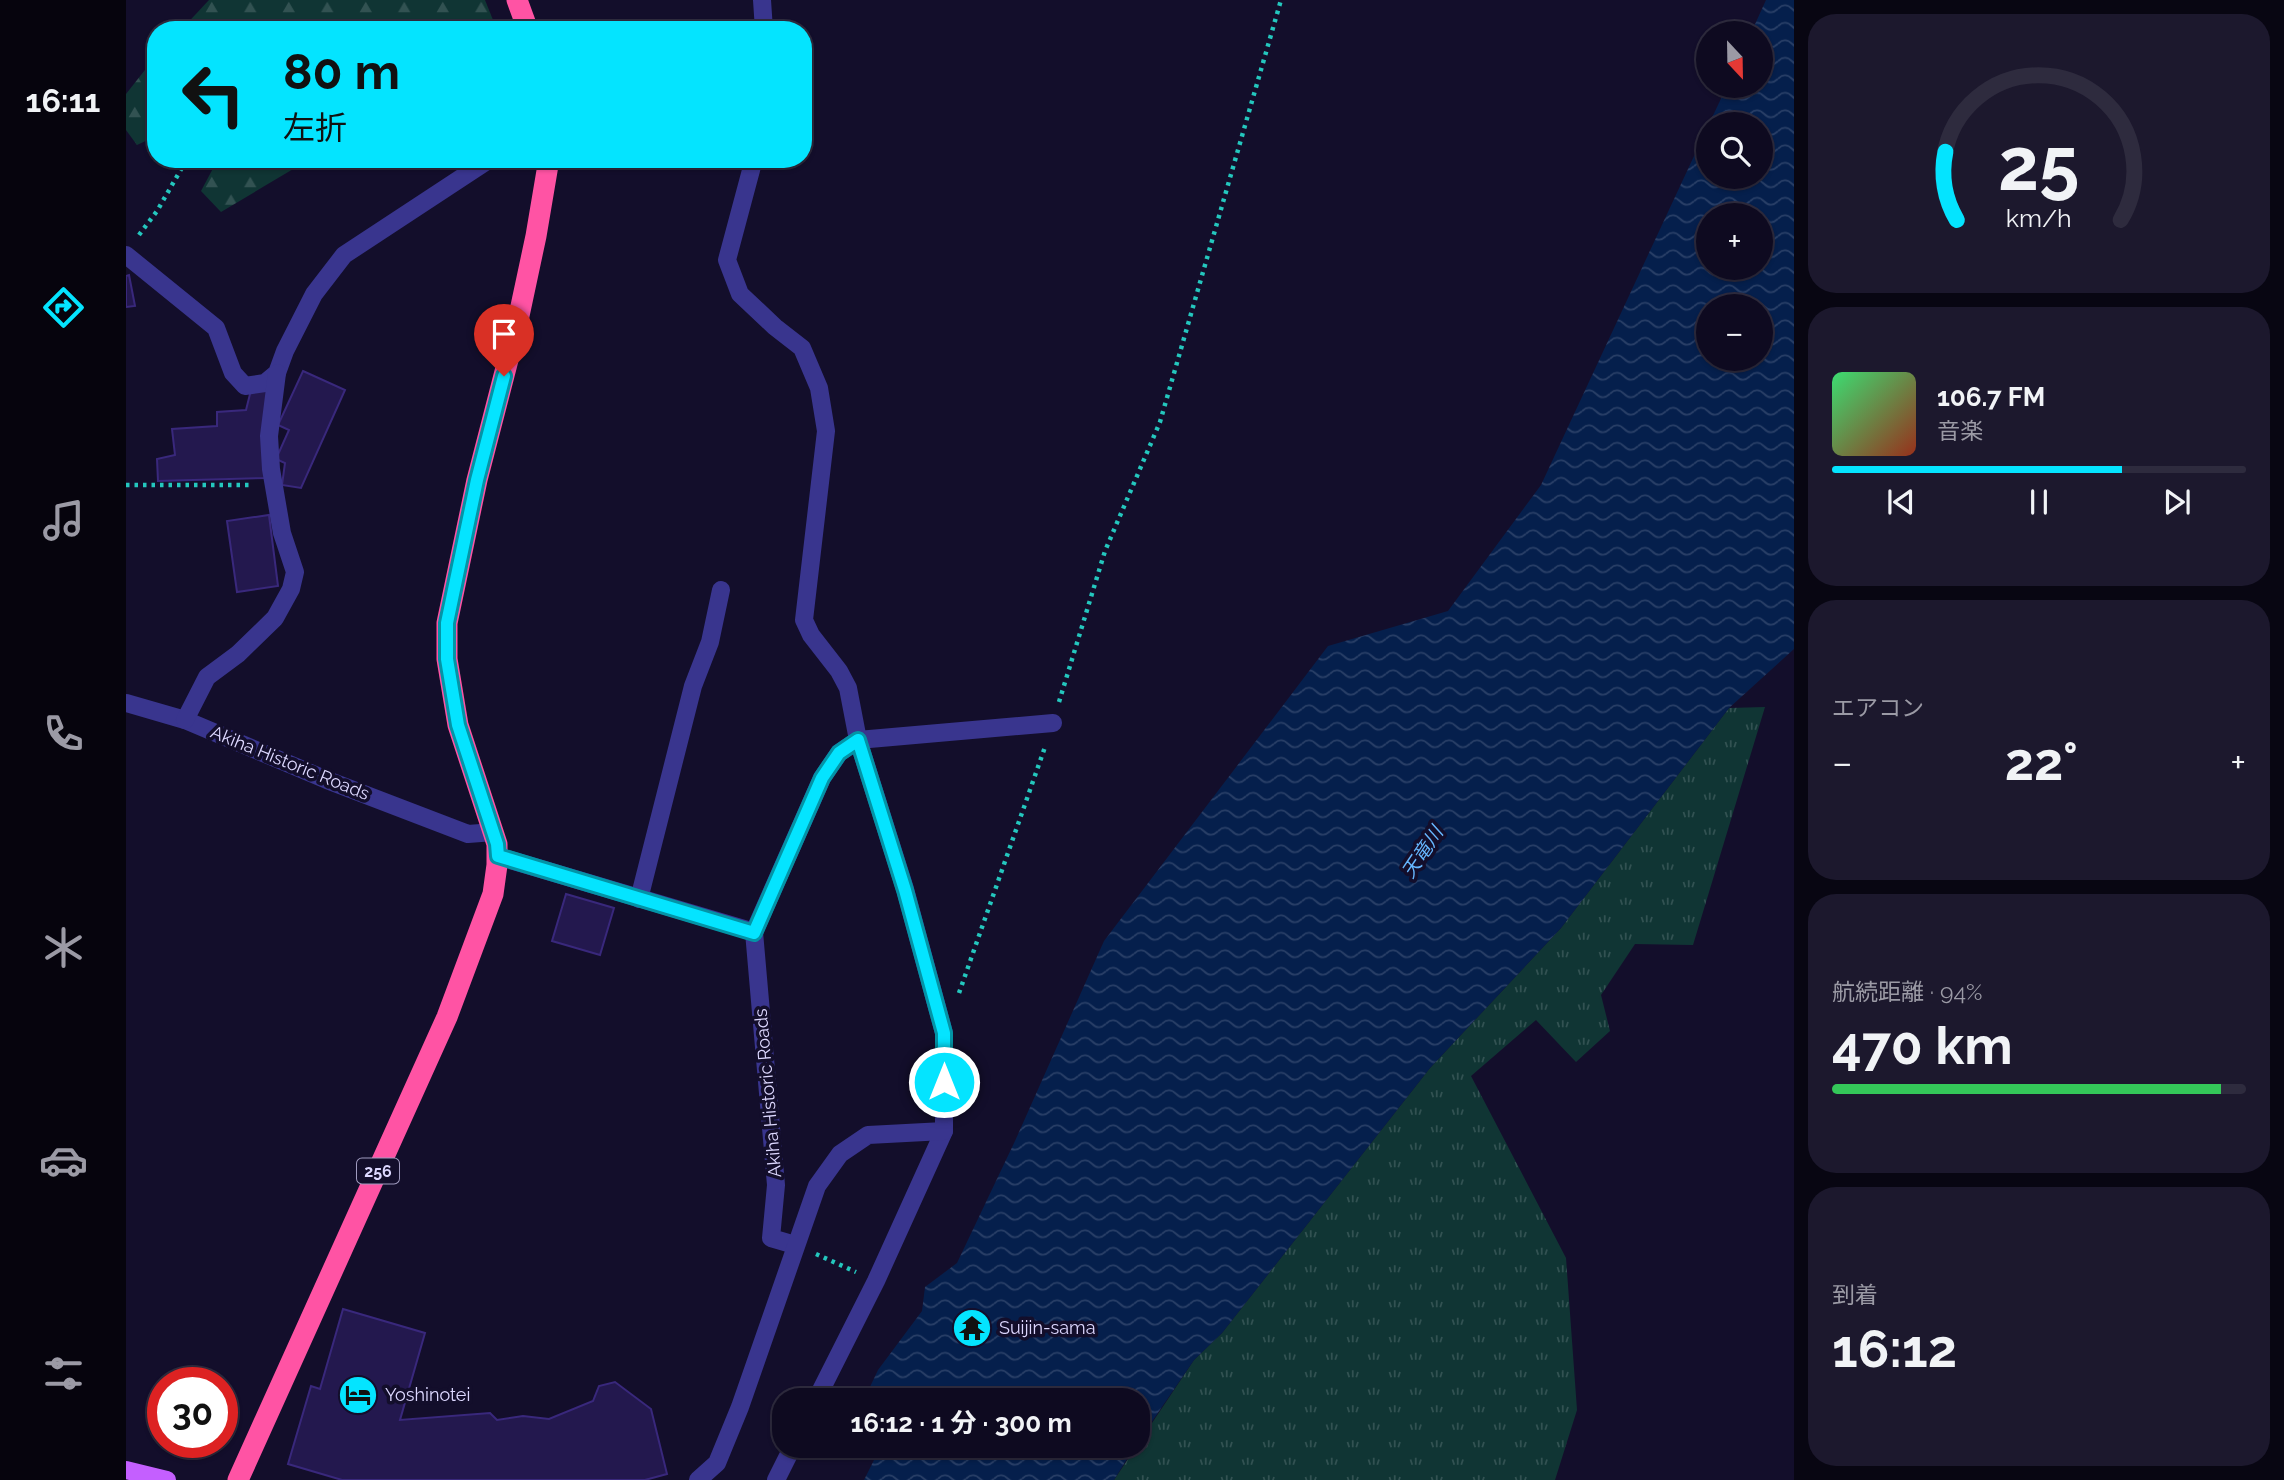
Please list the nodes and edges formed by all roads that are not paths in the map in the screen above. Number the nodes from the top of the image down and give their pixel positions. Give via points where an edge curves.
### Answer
1 (762, 0) edge
2 (518, 4) edge
3 (525, 21) edge
4 (764, 21) edge
5 (476, 168) edge
6 (547, 168) edge
7 (752, 168) edge
8 (130, 249) edge
9 (277, 373) junction
10 (721, 590) dead end
11 (126, 703) edge
12 (185, 720) junction
13 (1053, 723) road end
14 (858, 740) junction
15 (494, 832) junction
16 (498, 856) junction
17 (639, 899) junction
18 (754, 933) junction
19 (944, 1130) junction
20 (796, 1244) junction
21 (822, 1388) edge
22 (787, 1458) edge
23 (126, 1470) edge
24 (167, 1480) edge
25 (238, 1480) edge
26 (698, 1480) edge
27 (776, 1480) edge

1 - 4 street
2 - 3 highway
5 - 9 street via 344,256 314,294
6 - 15 highway, 256 via 517,325 447,623 447,659 458,725
7 - 14 street via 727,260 740,294 802,348 819,388 825,431 804,620 848,688
8 - 9 street via 216,328 233,373 245,386 265,383
9 - 12 street via 269,436 282,533 295,572 291,589 275,618 207,677
10 - 17 street
11 - 12 street, Akiha Historic Roads
12 - 15 street, Akiha Historic Roads via 468,834
13 - 14 street
14 - 18 street via 839,753 822,778
14 - 19 street via 944,1033
15 - 16 highway, 256
16 - 17 street
16 - 25 highway, 256 via 494,894 447,1017
17 - 18 street
18 - 20 street, Akiha Historic Roads via 776,1185 771,1238
19 - 20 street via 868,1135 840,1154 817,1186
19 - 21 street
20 - 26 street via 717,1463
22 - 27 street
23 - 24 main road

